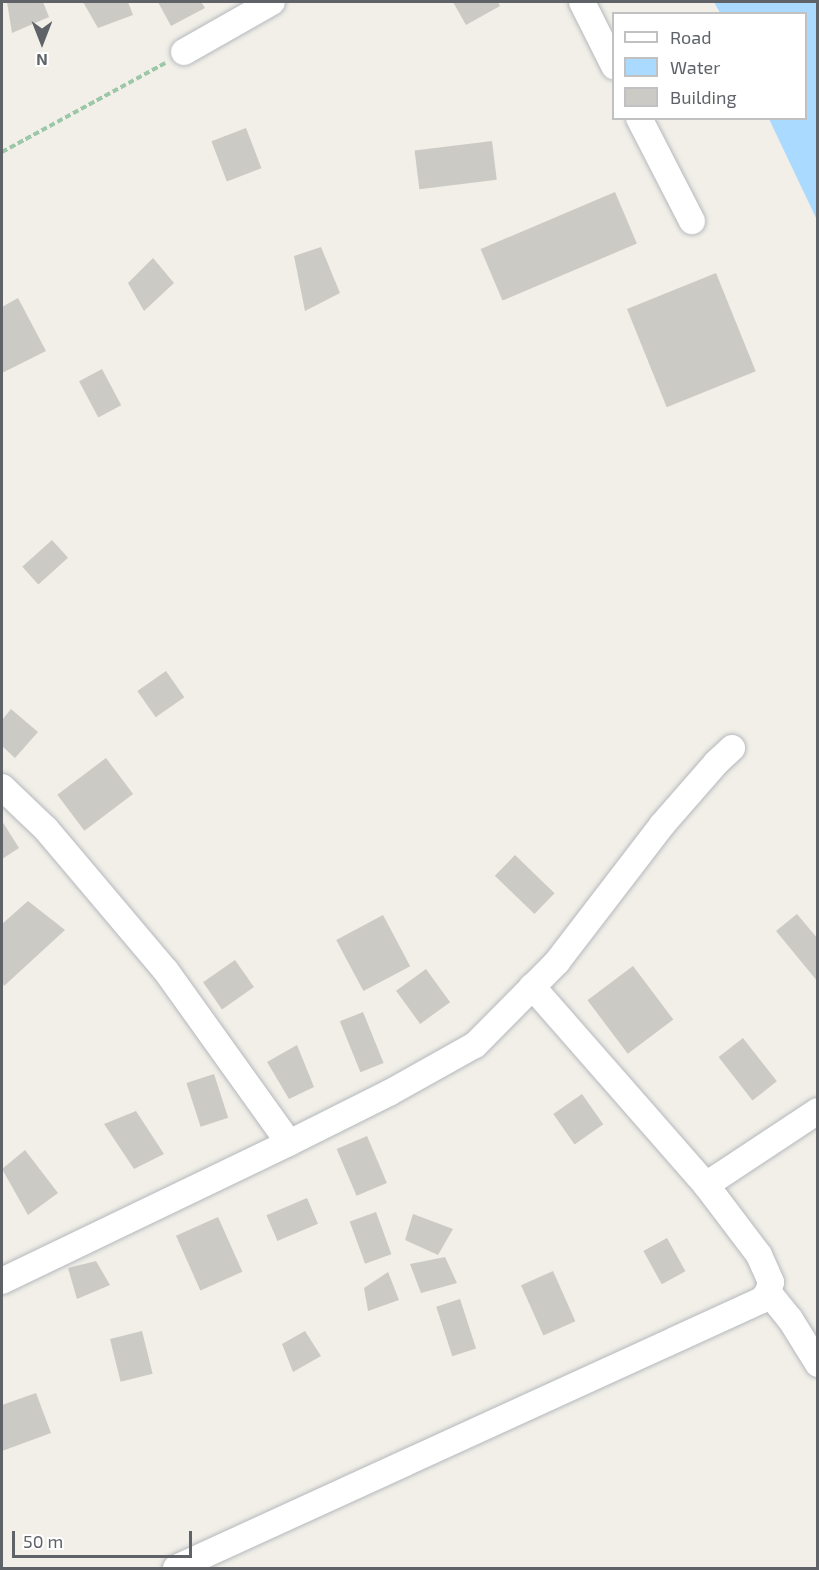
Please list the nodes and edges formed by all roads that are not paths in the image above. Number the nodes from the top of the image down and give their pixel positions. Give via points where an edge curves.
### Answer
1 (272, 2) edge
2 (582, 2) edge
3 (184, 52) road end
4 (612, 62) edge
5 (640, 120) edge
6 (692, 221) dead end
7 (732, 748) dead end
8 (2, 787) edge
9 (532, 986) junction
10 (818, 1111) edge
11 (289, 1143) junction
12 (706, 1185) junction
13 (2, 1281) edge
14 (768, 1292) junction
15 (818, 1365) edge
16 (176, 1569) edge

1 - 3 street
2 - 4 street
5 - 6 street
7 - 9 street via 662,825 557,962
8 - 11 street via 46,829 166,971
9 - 11 street via 475,1045
9 - 12 street
10 - 12 street
11 - 13 street
12 - 14 street via 759,1255 771,1282
14 - 15 street
14 - 16 street via 762,1300

